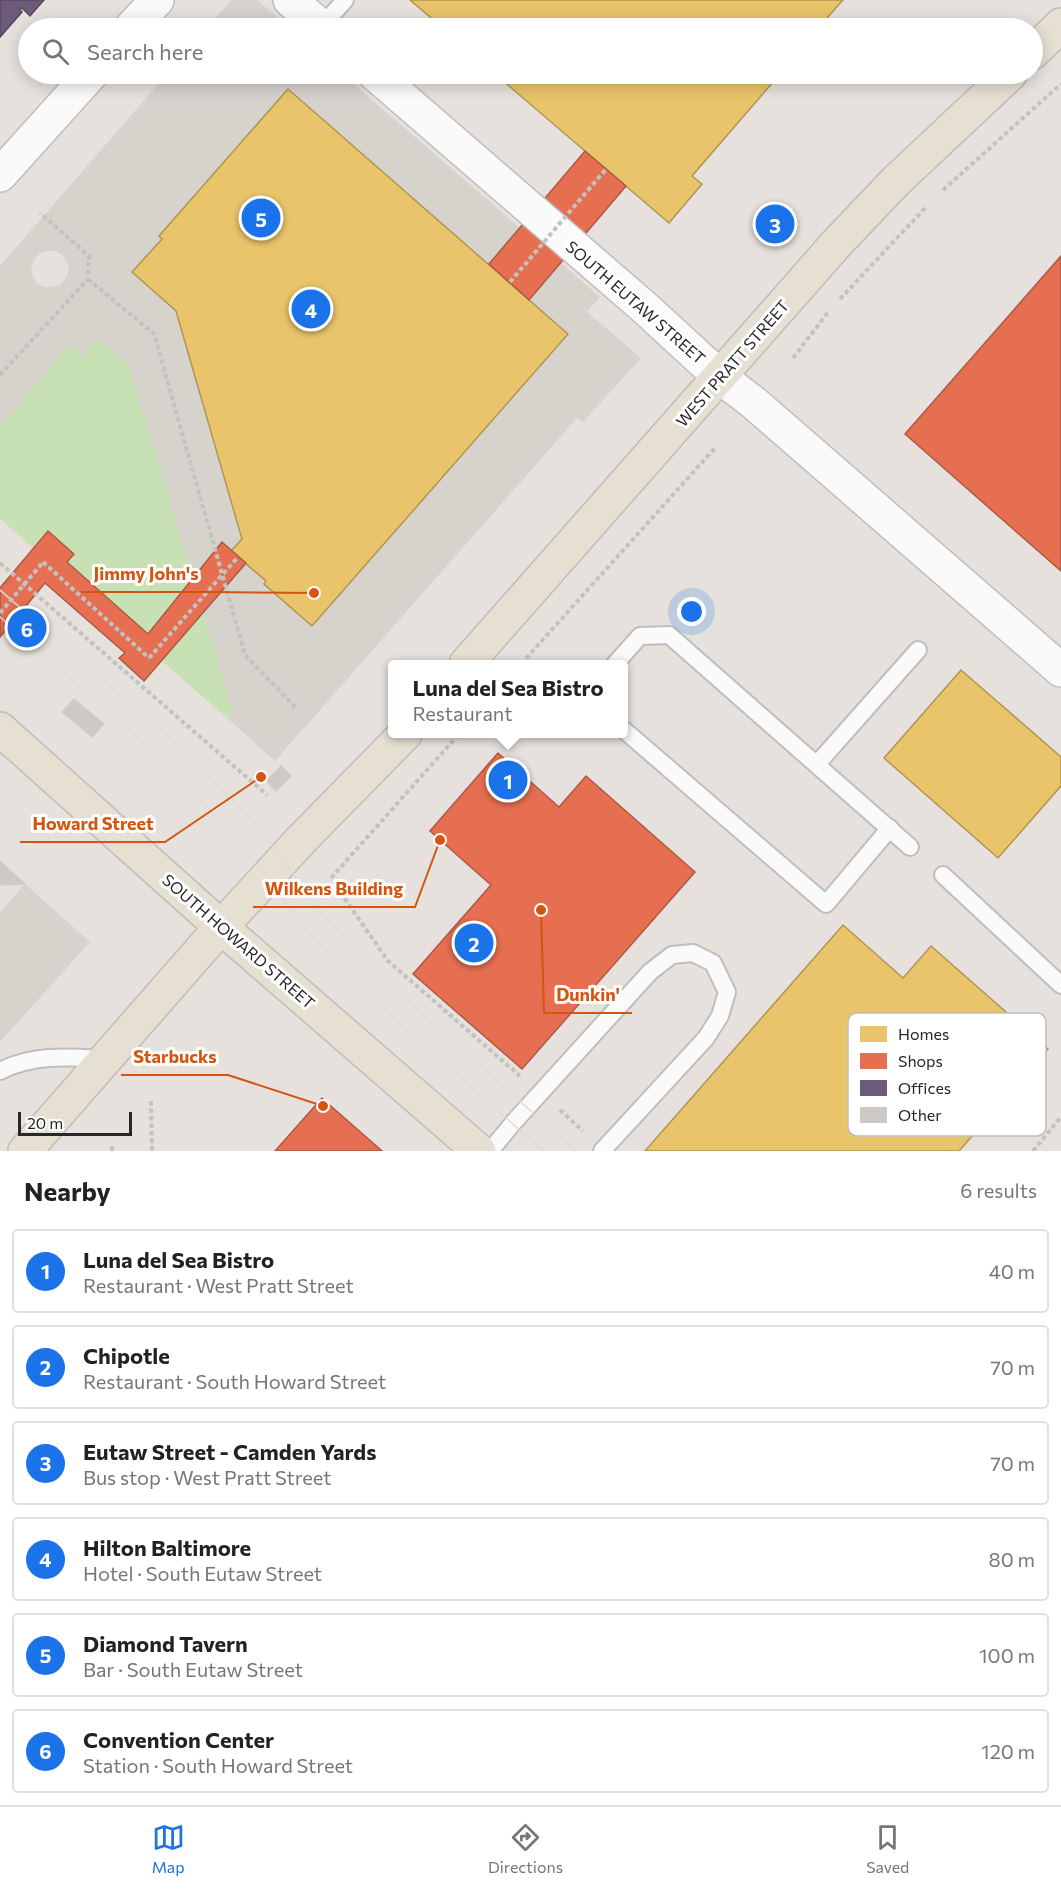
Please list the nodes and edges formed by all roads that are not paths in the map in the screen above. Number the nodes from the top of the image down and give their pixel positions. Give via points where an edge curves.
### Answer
1 (157, 0) edge
2 (290, 0) edge
3 (345, 0) edge
4 (140, 18) edge
5 (311, 18) edge
6 (330, 18) edge
7 (1061, 25) edge
8 (1043, 42) edge
9 (82, 84) edge
10 (387, 84) edge
11 (1000, 84) edge
12 (0, 175) edge
13 (720, 377) junction
14 (918, 650) dead end
15 (470, 660) edge
16 (619, 660) edge
17 (1061, 670) edge
18 (0, 729) edge
19 (628, 733) edge
20 (401, 738) edge
21 (817, 764) junction
22 (890, 828) junction
23 (910, 847) dead end
24 (943, 874) dead end
25 (221, 927) junction
26 (1061, 985) edge
27 (105, 1059) junction
28 (0, 1071) edge
29 (603, 1150) edge
30 (25, 1151) edge
31 (479, 1151) edge
32 (490, 1151) edge

1 - 4 street
2 - 5 street
3 - 6 lane
7 - 8 main road
9 - 12 street
10 - 13 street, SOUTH EUTAW STREET
11 - 13 main road, WEST PRATT STREET via 837,243
13 - 15 main road, WEST PRATT STREET
13 - 17 street, SOUTH EUTAW STREET
14 - 21 lane
16 - 21 lane via 640,636 669,635
18 - 25 main road, SOUTH HOWARD STREET
19 - 22 lane via 826,904
20 - 25 main road
21 - 22 lane
22 - 23 lane
24 - 26 lane
25 - 27 main road
25 - 31 main road, SOUTH HOWARD STREET
27 - 28 lane via 50,1057
27 - 30 main road
29 - 32 lane via 706,1038 720,1016 727,992 713,963 693,953 672,955 650,972

